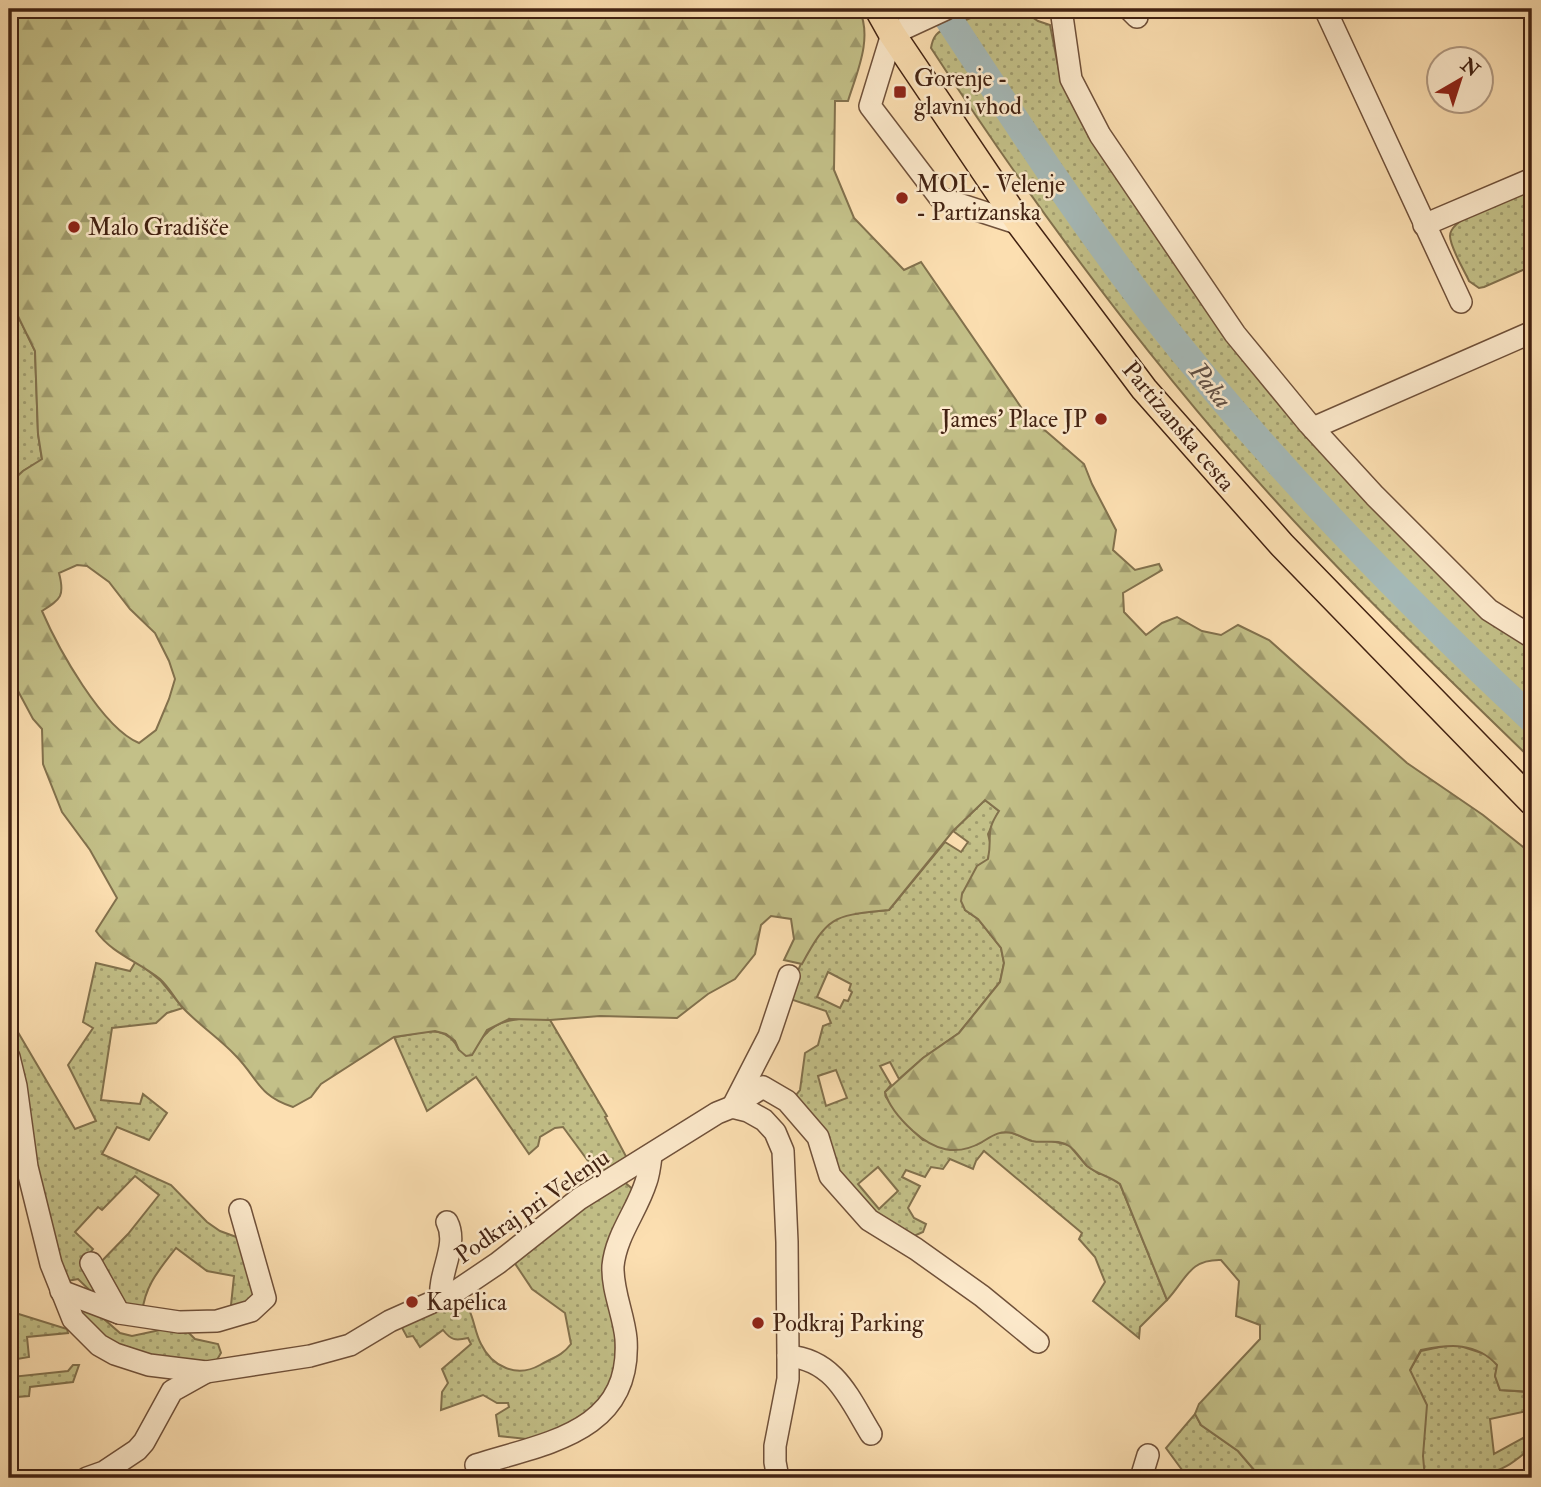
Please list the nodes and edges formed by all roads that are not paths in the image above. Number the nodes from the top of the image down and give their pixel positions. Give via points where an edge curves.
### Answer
1 (878, 9) edge
2 (946, 9) edge
3 (1061, 9) edge
4 (1325, 9) edge
5 (892, 34) junction
6 (1532, 179) edge
7 (1020, 224) junction
8 (1424, 225) junction
9 (1461, 302) dead end
10 (1530, 333) dead end
11 (1313, 428) junction
12 (1532, 637) edge
13 (1532, 802) edge
14 (789, 976) dead end
15 (9, 1057) edge
16 (732, 1107) junction
17 (651, 1156) junction
18 (240, 1210) dead end
19 (447, 1222) dead end
20 (91, 1263) dead end
21 (61, 1291) junction
22 (441, 1298) junction
23 (119, 1313) junction
24 (1038, 1342) dead end
25 (788, 1356) junction
26 (146, 1364) junction
27 (206, 1372) junction
28 (167, 1397) junction
29 (872, 1434) dead end
30 (1149, 1455) dead end
31 (476, 1465) dead end
32 (87, 1478) edge
33 (778, 1478) edge
34 (1141, 1478) edge

1 - 5 main road, Partizanska cesta
2 - 5 street
3 - 11 street via 1071,79 1100,135 1236,334
4 - 8 street
5 - 7 main road, Partizanska cesta
5 - 7 street via 870,106 940,198
6 - 8 street
7 - 13 main road, Partizanska cesta via 1144,389 1273,535
8 - 9 street
10 - 11 street
11 - 12 street via 1489,610
14 - 16 street via 769,1036
15 - 21 street, Podkraj pri Velenju via 27,1167
16 - 17 street, Podkraj pri Velenju
16 - 24 street, Podkraj pri Velenju via 764,1087 786,1101 818,1137 830,1176 869,1220 982,1296
16 - 25 street via 764,1120 783,1151
17 - 22 street, Podkraj pri Velenju via 579,1199 498,1263
17 - 31 street, Podkraj pri Velenju via 647,1182 620,1239 614,1266 626,1336 618,1392 584,1428
18 - 23 street via 265,1298 251,1311 217,1321 179,1322
19 - 22 street via 452,1232 439,1284
20 - 23 street
21 - 23 street
21 - 26 street, Podkraj pri Velenju via 73,1319 99,1345
22 - 27 street, Podkraj pri Velenju via 350,1345
25 - 29 street via 806,1357 822,1365
25 - 33 street via 775,1446
26 - 27 street, Podkraj pri Velenju
26 - 28 street
27 - 28 street, Podkraj pri Velenju via 178,1385
28 - 32 street, Podkraj pri Velenju via 137,1450
30 - 34 street

